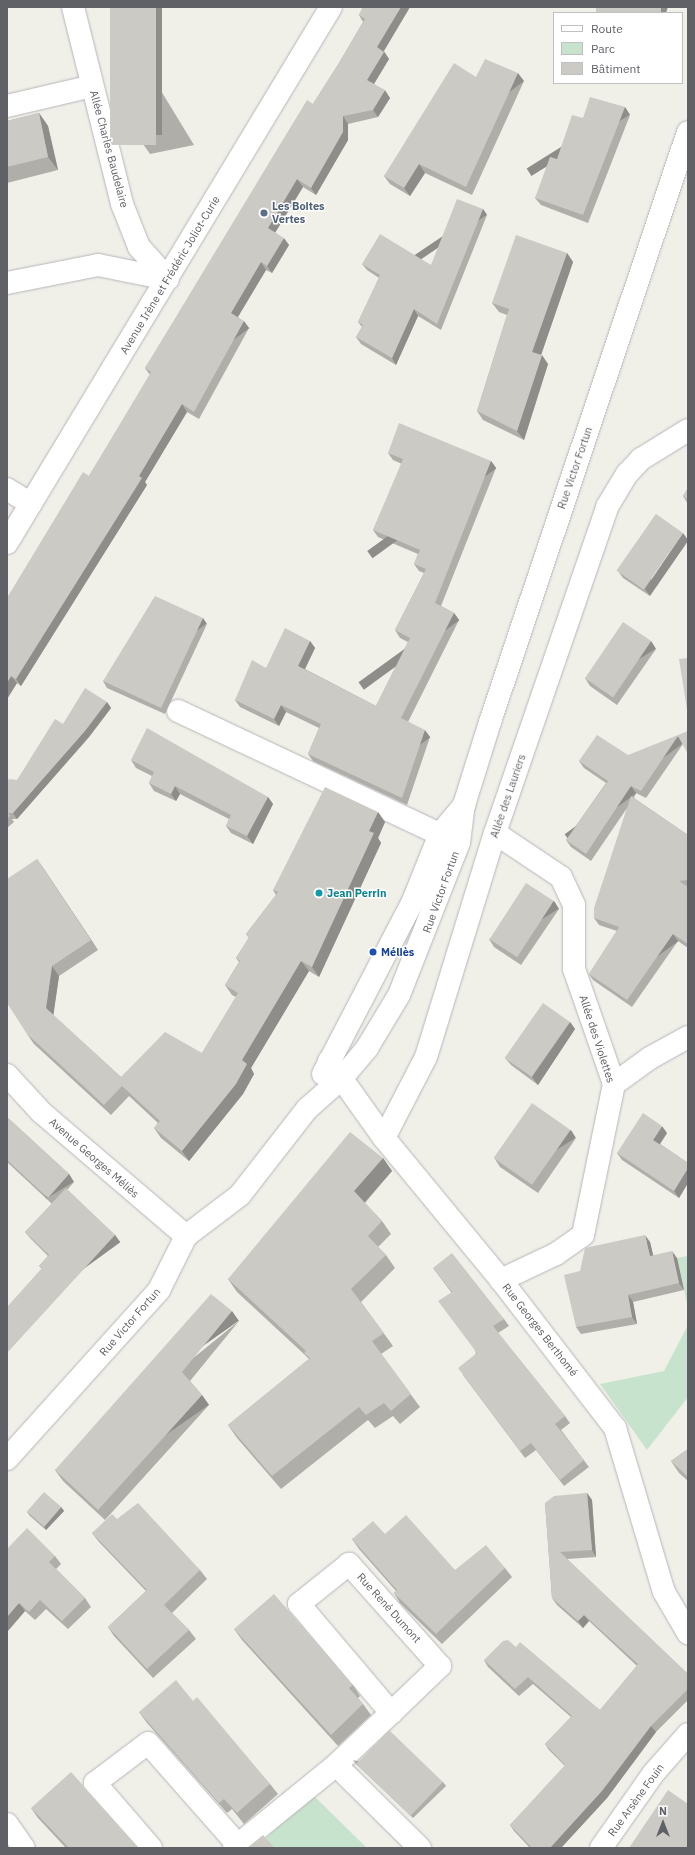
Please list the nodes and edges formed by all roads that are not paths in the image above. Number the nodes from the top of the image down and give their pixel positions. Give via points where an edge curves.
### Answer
1 (73, 7) edge
2 (329, 8) edge
3 (92, 86) junction
4 (7, 106) edge
5 (688, 132) edge
6 (168, 279) junction
7 (7, 283) edge
8 (688, 430) edge
9 (7, 489) edge
10 (30, 504) junction
11 (7, 543) edge
12 (178, 711) dead end
13 (495, 833) junction
14 (449, 838) junction
15 (688, 1037) edge
16 (335, 1070) junction
17 (7, 1075) edge
18 (614, 1084) junction
19 (384, 1138) junction
20 (186, 1236) junction
21 (501, 1280) junction
22 (7, 1459) edge
23 (688, 1633) edge
24 (391, 1713) junction
25 (688, 1734) edge
26 (330, 1770) junction
27 (7, 1824) edge
28 (236, 1847) edge
29 (24, 1848) edge
30 (151, 1848) edge
31 (420, 1848) edge
32 (601, 1848) edge

1 - 3 street, Allée Charles Baudelaire
2 - 6 street, Avenue Irène et Frédéric Joliot-Curie
3 - 4 street
3 - 6 street, Allée Charles Baudelaire via 122,204 139,247
5 - 14 street, Rue Victor Fortun via 464,805
6 - 7 street via 98,265
6 - 10 street, Avenue Irène et Frédéric Joliot-Curie
8 - 13 street, Allée des Lauriers via 641,459 627,474 607,507
9 - 10 street
10 - 11 street, Avenue Irène et Frédéric Joliot-Curie
12 - 14 street
13 - 18 street, Allée des Violettes via 561,877 574,905 574,969
13 - 19 street, Allée des Lauriers via 426,1057
14 - 16 street, Rue Victor Fortun via 413,902
14 - 16 street, Rue Victor Fortun via 399,995 367,1048
15 - 18 street via 650,1058
16 - 19 street, Rue Georges Berthomé
16 - 20 street, Rue Victor Fortun via 240,1195
17 - 20 street, Avenue Georges Méliès via 41,1112
18 - 21 street, Allée des Violettes via 582,1235 556,1254
19 - 21 street, Rue Georges Berthomé
20 - 22 street, Rue Victor Fortun via 159,1290
21 - 23 street, Rue Georges Berthomé via 615,1428 664,1592
24 - 24 street, Rue René Dumont via 440,1666 350,1564 299,1604
24 - 26 street, Rue René Dumont
25 - 32 street, Rue Arsène Fouin via 653,1774
26 - 28 street, Rue René Dumont
26 - 31 street
27 - 29 street
28 - 30 street, Rue René Dumont via 148,1743 95,1783

